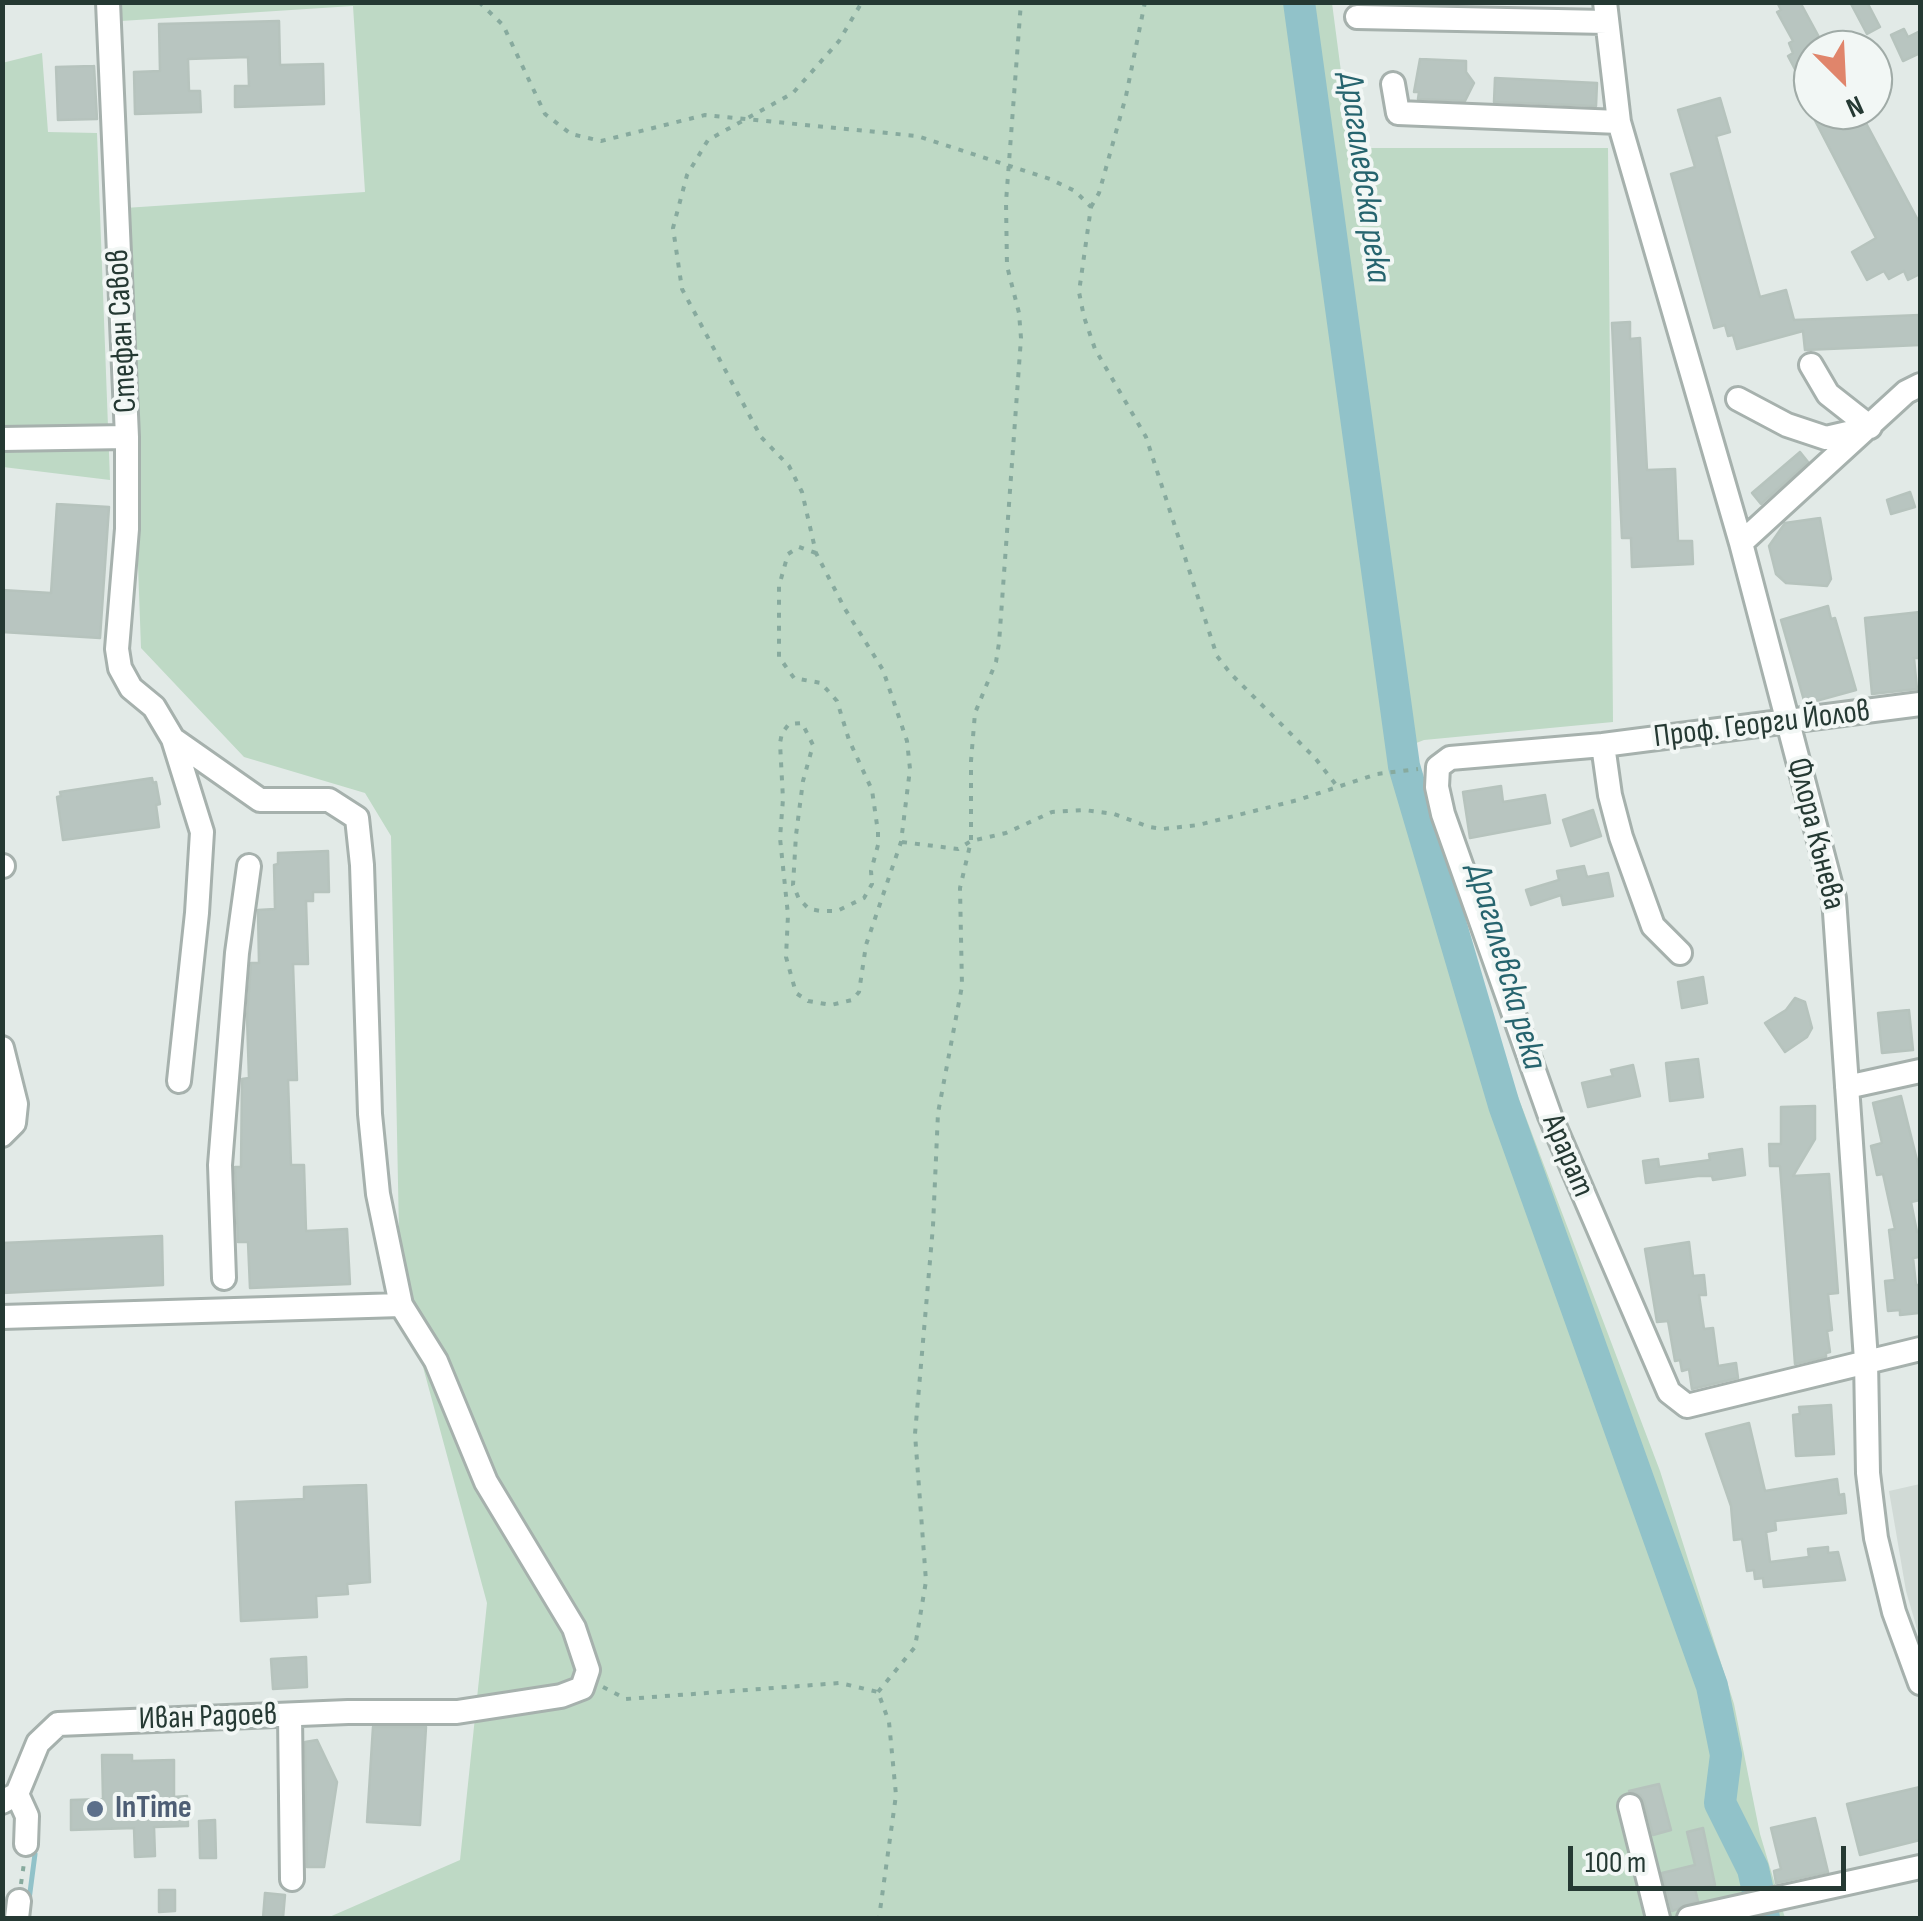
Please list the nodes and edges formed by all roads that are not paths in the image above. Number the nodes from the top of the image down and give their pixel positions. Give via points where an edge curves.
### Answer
1 (108, 2) edge
2 (1606, 12) edge
3 (1356, 17) dead end
4 (1393, 84) dead end
5 (1619, 122) junction
6 (1811, 364) dead end
7 (1920, 385) edge
8 (1738, 399) dead end
9 (1870, 427) junction
10 (127, 437) junction
11 (2, 439) edge
12 (1741, 543) junction
13 (1920, 704) edge
14 (1786, 723) junction
15 (173, 739) junction
16 (1604, 745) junction
17 (249, 866) dead end
18 (1680, 953) dead end
19 (2, 1048) edge
20 (1920, 1072) edge
21 (179, 1081) dead end
22 (1847, 1087) junction
23 (2, 1135) edge
24 (219, 1297) junction
25 (402, 1305) junction
26 (2, 1318) edge
27 (1920, 1349) edge
28 (1866, 1360) junction
29 (1920, 1683) edge
30 (290, 1714) junction
31 (10, 1798) edge
32 (1630, 1806) dead end
33 (26, 1844) road end
34 (1920, 1866) edge
35 (292, 1879) dead end
36 (1658, 1918) edge
37 (1689, 1918) edge

1 - 10 street, Стефан Савов
2 - 3 street
2 - 5 street, Флора Кънева
4 - 5 street via 1398,113
5 - 12 street, Флора Кънева
6 - 9 street via 1828,394
7 - 9 street
8 - 9 street via 1826,438
9 - 12 street
10 - 11 street
10 - 15 street, Стефан Савов via 117,659 124,678 154,707
12 - 14 street, Флора Кънева
13 - 14 street, Проф. Георги Йолов
14 - 16 street, Проф. Георги Йолов
14 - 22 street, Флора Кънева via 1834,898
15 - 21 street via 202,832
15 - 25 street via 260,800 328,800 357,818 370,1114 378,1194
16 - 18 street via 1621,837 1653,926
16 - 28 street, Арарат via 1482,753 1438,767 1443,814 1550,1116 1669,1392 1688,1406
17 - 24 street via 220,1164
19 - 23 street via 16,1104 14,1124
20 - 22 street
22 - 28 street, Флора Кънева
24 - 25 street
24 - 26 street
25 - 30 street, Иван Радоев via 436,1361 486,1482 574,1628 588,1670 582,1688 561,1696 456,1712
27 - 28 street, Арарат
28 - 29 street, Флора Кънева via 1876,1538
30 - 31 street, Иван Радоев via 58,1724 38,1742
30 - 35 street
31 - 33 street via 27,1816
32 - 36 street
34 - 37 street

